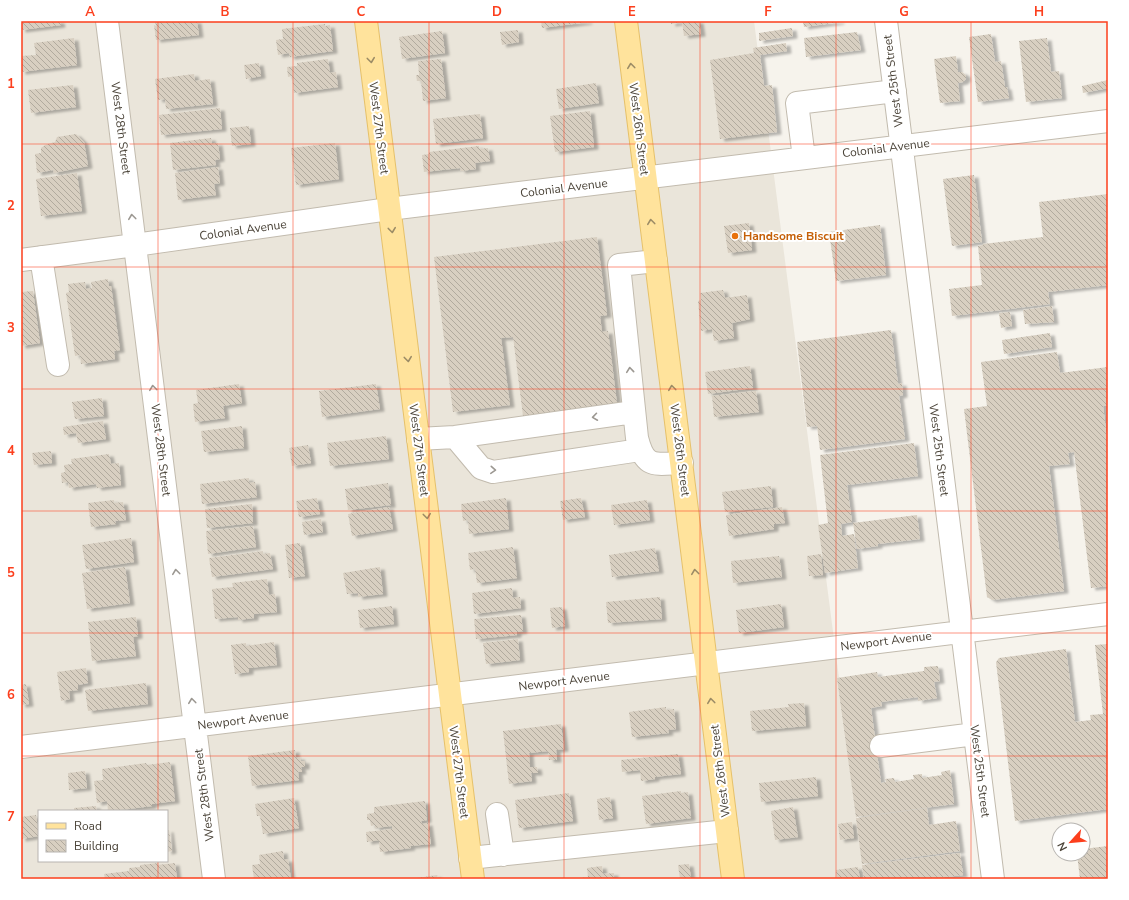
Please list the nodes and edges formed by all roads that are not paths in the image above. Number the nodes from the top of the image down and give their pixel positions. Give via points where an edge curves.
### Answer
1 (107, 21) edge
2 (366, 21) edge
3 (626, 21) edge
4 (886, 21) edge
5 (894, 91) junction
6 (1108, 120) edge
7 (901, 146) junction
8 (804, 158) junction
9 (646, 178) junction
10 (389, 209) junction
11 (135, 245) junction
12 (31, 258) edge
13 (656, 261) junction
14 (58, 365) dead end
15 (634, 412) junction
16 (455, 437) junction
17 (418, 440) junction
18 (640, 450) junction
19 (682, 463) junction
20 (1108, 614) edge
21 (962, 632) junction
22 (707, 663) junction
23 (450, 695) junction
24 (196, 726) junction
25 (975, 734) junction
26 (881, 746) dead end
27 (21, 747) edge
28 (498, 814) dead end
29 (727, 831) junction
30 (503, 855) junction
31 (472, 869) edge
32 (214, 879) edge
33 (733, 879) edge
34 (993, 879) edge

11 -> 1 street, West 28th Street
2 -> 10 main road, West 27th Street
9 -> 3 main road, West 26th Street
4 - 5 street, West 25th Street
5 - 7 street, West 25th Street
5 - 8 street via 798,103
6 - 7 street, Colonial Avenue
7 - 8 street, Colonial Avenue
7 - 21 street, West 25th Street
8 - 9 street, Colonial Avenue
9 - 10 street, Colonial Avenue
13 -> 9 main road, West 26th Street
10 - 11 street, Colonial Avenue
10 -> 17 main road, West 27th Street
11 - 12 street, Colonial Avenue
24 -> 11 street, West 28th Street
12 - 14 street
15 -> 13 street via 619,265
19 -> 13 main road, West 26th Street
15 -> 16 street
15 - 18 street
16 - 17 street
16 -> 18 street via 481,468 493,472
17 -> 23 main road, West 27th Street
18 - 19 street via 651,463
22 -> 19 main road, West 26th Street
20 - 21 street, Newport Avenue
21 - 22 street, Newport Avenue
21 - 25 street, West 25th Street
22 - 23 street, Newport Avenue
29 -> 22 main road, West 26th Street
23 - 24 street, Newport Avenue
23 - 31 main road, West 27th Street
24 - 27 street, Newport Avenue
24 - 32 street, West 28th Street
25 - 26 street
25 - 34 street, West 25th Street
28 - 30 street
29 - 30 street
29 - 33 main road, West 26th Street
30 - 31 street

